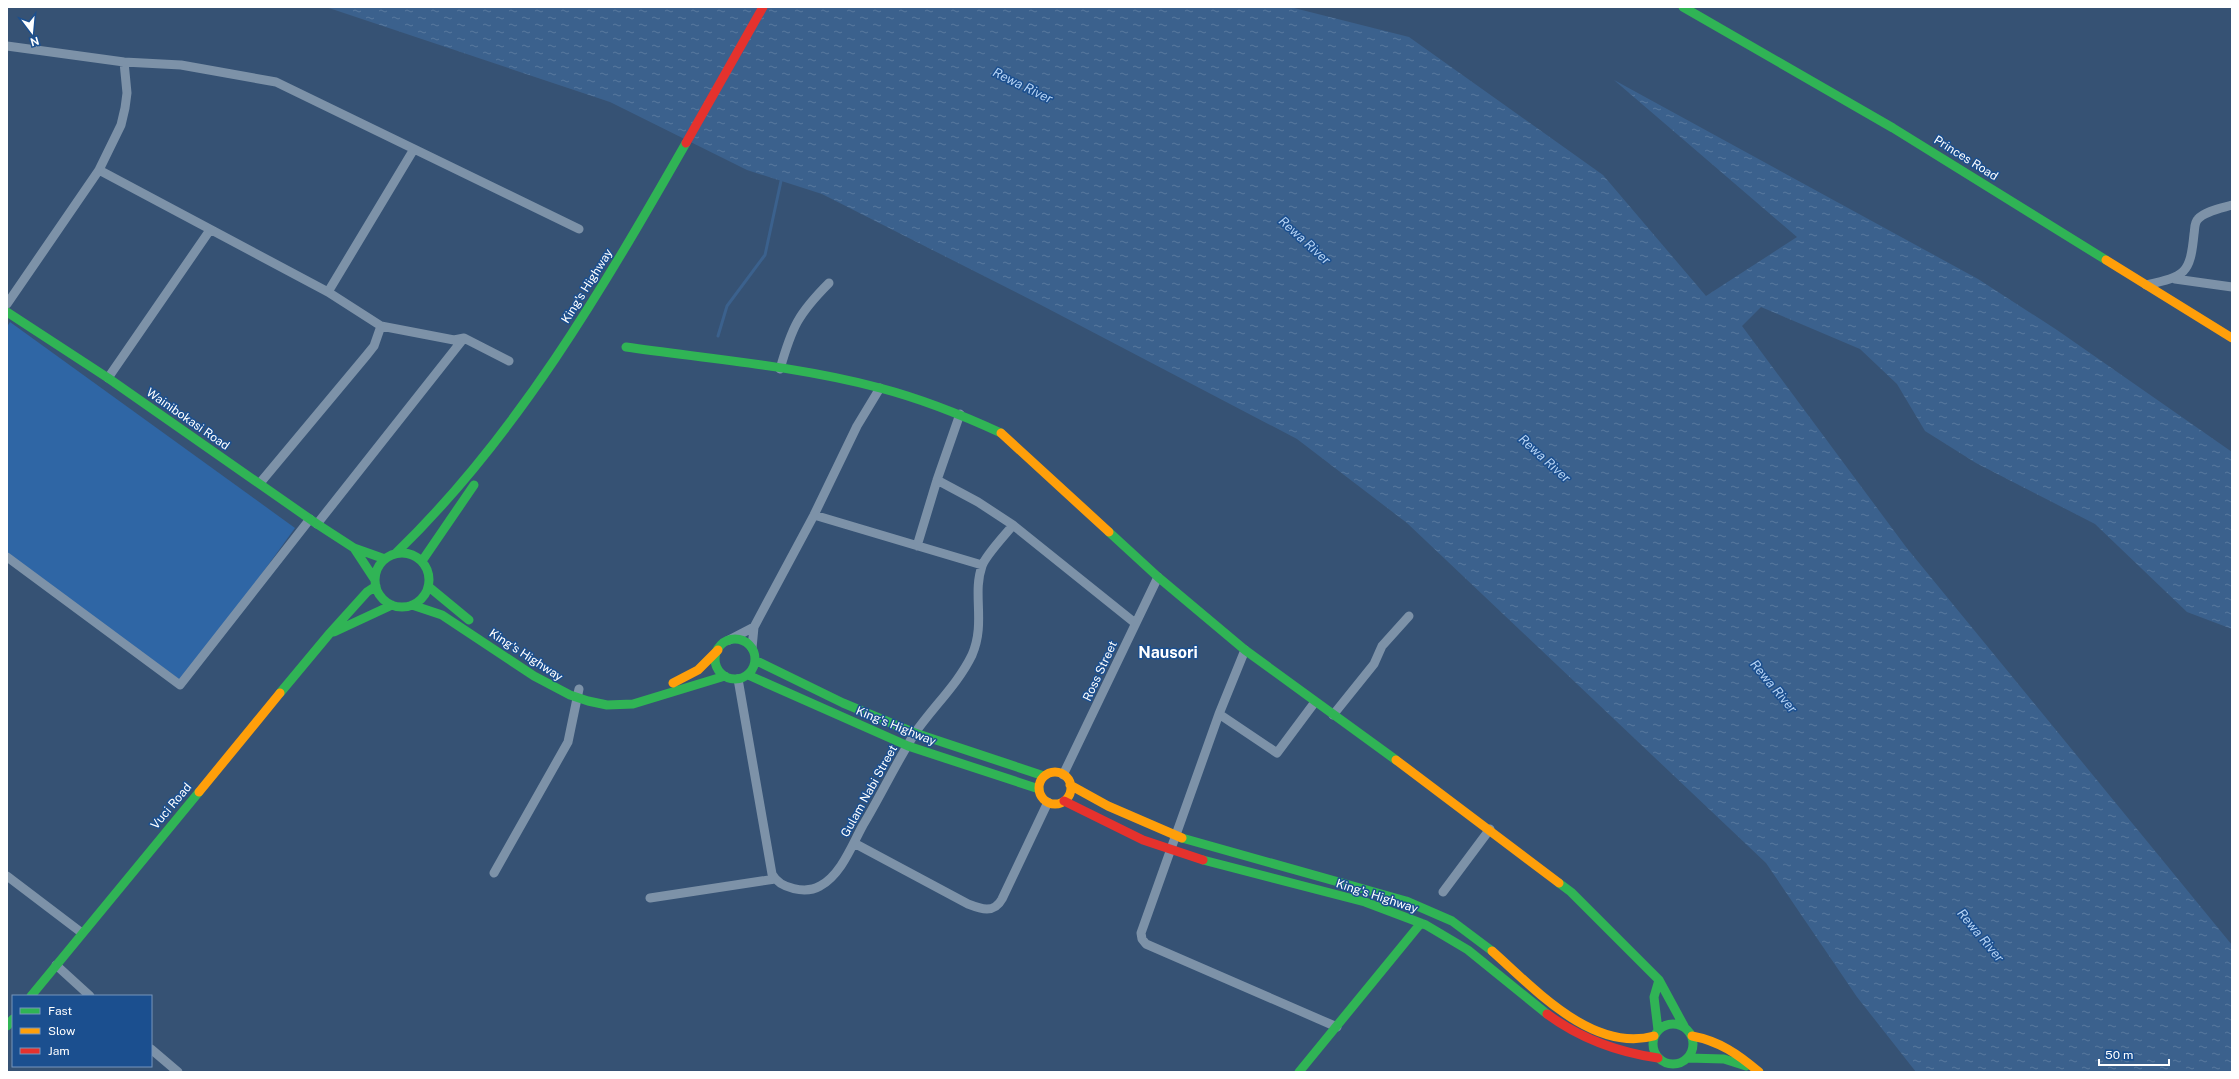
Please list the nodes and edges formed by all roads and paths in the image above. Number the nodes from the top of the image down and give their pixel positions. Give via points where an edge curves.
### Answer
1 (763, 7) edge
2 (1683, 7) edge
3 (7, 46) edge
4 (124, 62) junction
5 (414, 148) junction
6 (99, 170) junction
7 (2232, 205) edge
8 (579, 229) dead end
9 (210, 230) junction
10 (2175, 279) junction
11 (829, 284) dead end
12 (2146, 285) junction
13 (2232, 287) edge
14 (328, 292) junction
15 (7, 304) edge
16 (7, 312) edge
17 (381, 326) junction
18 (464, 338) junction
19 (2232, 338) edge
20 (579, 340) dead end
21 (626, 347) dead end
22 (509, 361) dead end
23 (780, 369) junction
24 (108, 378) junction
25 (880, 388) junction
26 (960, 414) junction
27 (494, 459) dead end
28 (480, 477) dead end
29 (937, 480) junction
30 (260, 483) junction
31 (814, 515) junction
32 (313, 521) junction
33 (1013, 525) junction
34 (917, 546) junction
35 (354, 548) junction
36 (396, 554) junction
37 (7, 557) edge
38 (384, 559) junction
39 (422, 561) junction
40 (982, 565) junction
41 (1158, 577) junction
42 (376, 583) junction
43 (429, 587) junction
44 (392, 605) junction
45 (412, 605) junction
46 (1409, 616) dead end
47 (1135, 623) junction
48 (476, 625) dead end
49 (754, 627) junction
50 (330, 633) junction
51 (495, 638) dead end
52 (729, 640) junction
53 (752, 648) junction
54 (718, 650) junction
55 (1246, 650) junction
56 (755, 660) junction
57 (748, 675) junction
58 (725, 676) junction
59 (738, 679) junction
60 (648, 689) dead end
61 (581, 692) junction
62 (1315, 702) junction
63 (1219, 714) junction
64 (1333, 715) junction
65 (916, 733) junction
66 (908, 746) junction
67 (1063, 775) junction
68 (1044, 776) junction
69 (1070, 785) junction
70 (1039, 789) junction
71 (1064, 801) junction
72 (1048, 802) junction
73 (1490, 828) junction
74 (1176, 836) junction
75 (854, 843) junction
76 (1170, 850) junction
77 (494, 873) dead end
78 (7, 876) edge
79 (774, 879) junction
80 (1443, 892) dead end
81 (650, 898) dead end
82 (1421, 923) junction
83 (82, 932) junction
84 (56, 965) junction
85 (1659, 980) junction
86 (32, 995) edge
87 (89, 995) edge
88 (1684, 1026) junction
89 (1337, 1027) junction
90 (1656, 1033) junction
91 (1692, 1036) junction
92 (152, 1050) edge
93 (1658, 1058) junction
94 (1688, 1058) junction
95 (1757, 1071) edge
96 (178, 1072) edge
97 (1299, 1072) edge

1 - 36 main road, King's Highway via 583,316 502,435 432,520
2 - 12 main road, Princes Road via 1898,131
3 - 4 street
4 - 5 street via 181,66 276,82
4 - 6 street via 127,86 125,108 121,125
5 - 8 street
5 - 14 street
6 - 9 street
6 - 15 street
7 - 10 street via 2197,220 2188,266
9 - 14 street
9 - 24 street
10 - 12 street
10 - 13 street
11 - 23 street via 801,314 791,332
12 - 19 main road, Princes Road
14 - 17 street
16 - 24 main road, Wainibokasi Road
17 - 18 street via 454,340
17 - 30 street via 374,346
18 - 22 street
18 - 32 street
20 - 27 main road, King's Highway
21 - 23 main road
23 - 25 main road
24 - 30 main road, Wainibokasi Road
25 - 26 main road
25 - 31 street via 857,426
26 - 29 street
26 - 41 main road via 1003,434
28 - 39 main road
29 - 33 street
29 - 34 street
30 - 32 main road, Wainibokasi Road
31 - 34 street
31 - 49 street
32 - 35 main road, Wainibokasi Road
32 - 37 street via 180,685
33 - 40 street, Gulam Nabi Street
33 - 47 street
34 - 40 street
35 - 38 main road, Wainibokasi Road
35 - 42 main road, Wainibokasi Road
36 - 38 main road
36 - 39 main road via 410,554
38 - 42 main road via 378,569
39 - 43 main road via 429,573
40 - 65 street, Gulam Nabi Street via 979,586 980,629 972,655 956,681
41 - 47 street, Ross Street
41 - 55 main road
42 - 44 main road via 382,597
42 - 50 main road, Vuci Road
43 - 45 main road via 422,598
43 - 48 main road, King's Highway
44 - 45 main road
44 - 50 main road, Vuci Road
45 - 61 main road, King's Highway via 429,608 465,629 558,691
46 - 64 street via 1382,646 1374,664
47 - 67 street, Ross Street
49 - 52 street
49 - 53 street
50 - 83 main road, Vuci Road
51 - 61 main road, King's Highway via 552,677
52 - 53 main road via 742,641
52 - 54 main road
53 - 56 main road
54 - 58 main road via 716,664
54 - 60 main road via 704,668 688,678
55 - 62 main road
55 - 63 street
56 - 57 main road
56 - 65 main road, King's Highway via 843,703
57 - 59 main road
57 - 66 main road, King's Highway
58 - 59 main road
58 - 61 main road, King's Highway via 655,699 624,705 599,703
59 - 79 street
61 - 77 street via 568,742
62 - 63 street via 1277,753
62 - 64 main road
63 - 74 street
64 - 73 main road
65 - 66 street, Gulam Nabi Street
65 - 68 main road, King's Highway
66 - 70 main road, King's Highway
66 - 75 street, Gulam Nabi Street
67 - 68 main road via 1052,773
67 - 69 main road
68 - 70 main road
69 - 71 main road via 1070,792
69 - 74 main road, King's Highway via 1108,806
70 - 72 main road via 1042,798
71 - 72 main road via 1058,804
71 - 76 main road, King's Highway via 1102,821
72 - 75 street via 1002,899 993,908 982,909 968,904
73 - 80 street
73 - 85 main road via 1570,892
74 - 76 street
74 - 90 main road, King's Highway via 1430,910 1466,930 1548,999 1580,1022 1611,1037 1632,1040
75 - 79 street, Gulam Nabi Street via 830,879 820,887 809,890 787,886
76 - 82 main road, King's Highway via 1350,898
76 - 89 street via 1141,933 1146,944
78 - 83 street
79 - 81 street
82 - 89 main road
82 - 93 main road, King's Highway via 1457,942 1535,1005 1582,1037 1628,1054
83 - 84 main road, Vuci Road
84 - 86 main road, Vuci Road
84 - 87 street
85 - 88 main road
85 - 90 main road via 1654,997
88 - 90 main road via 1675,1023 1666,1025
88 - 91 main road
89 - 97 main road
90 - 93 main road via 1653,1048
91 - 94 main road via 1693,1048
91 - 95 main road via 1713,1040 1729,1048
92 - 96 street
93 - 94 main road via 1666,1063 1675,1064
94 - 95 main road via 1724,1059

